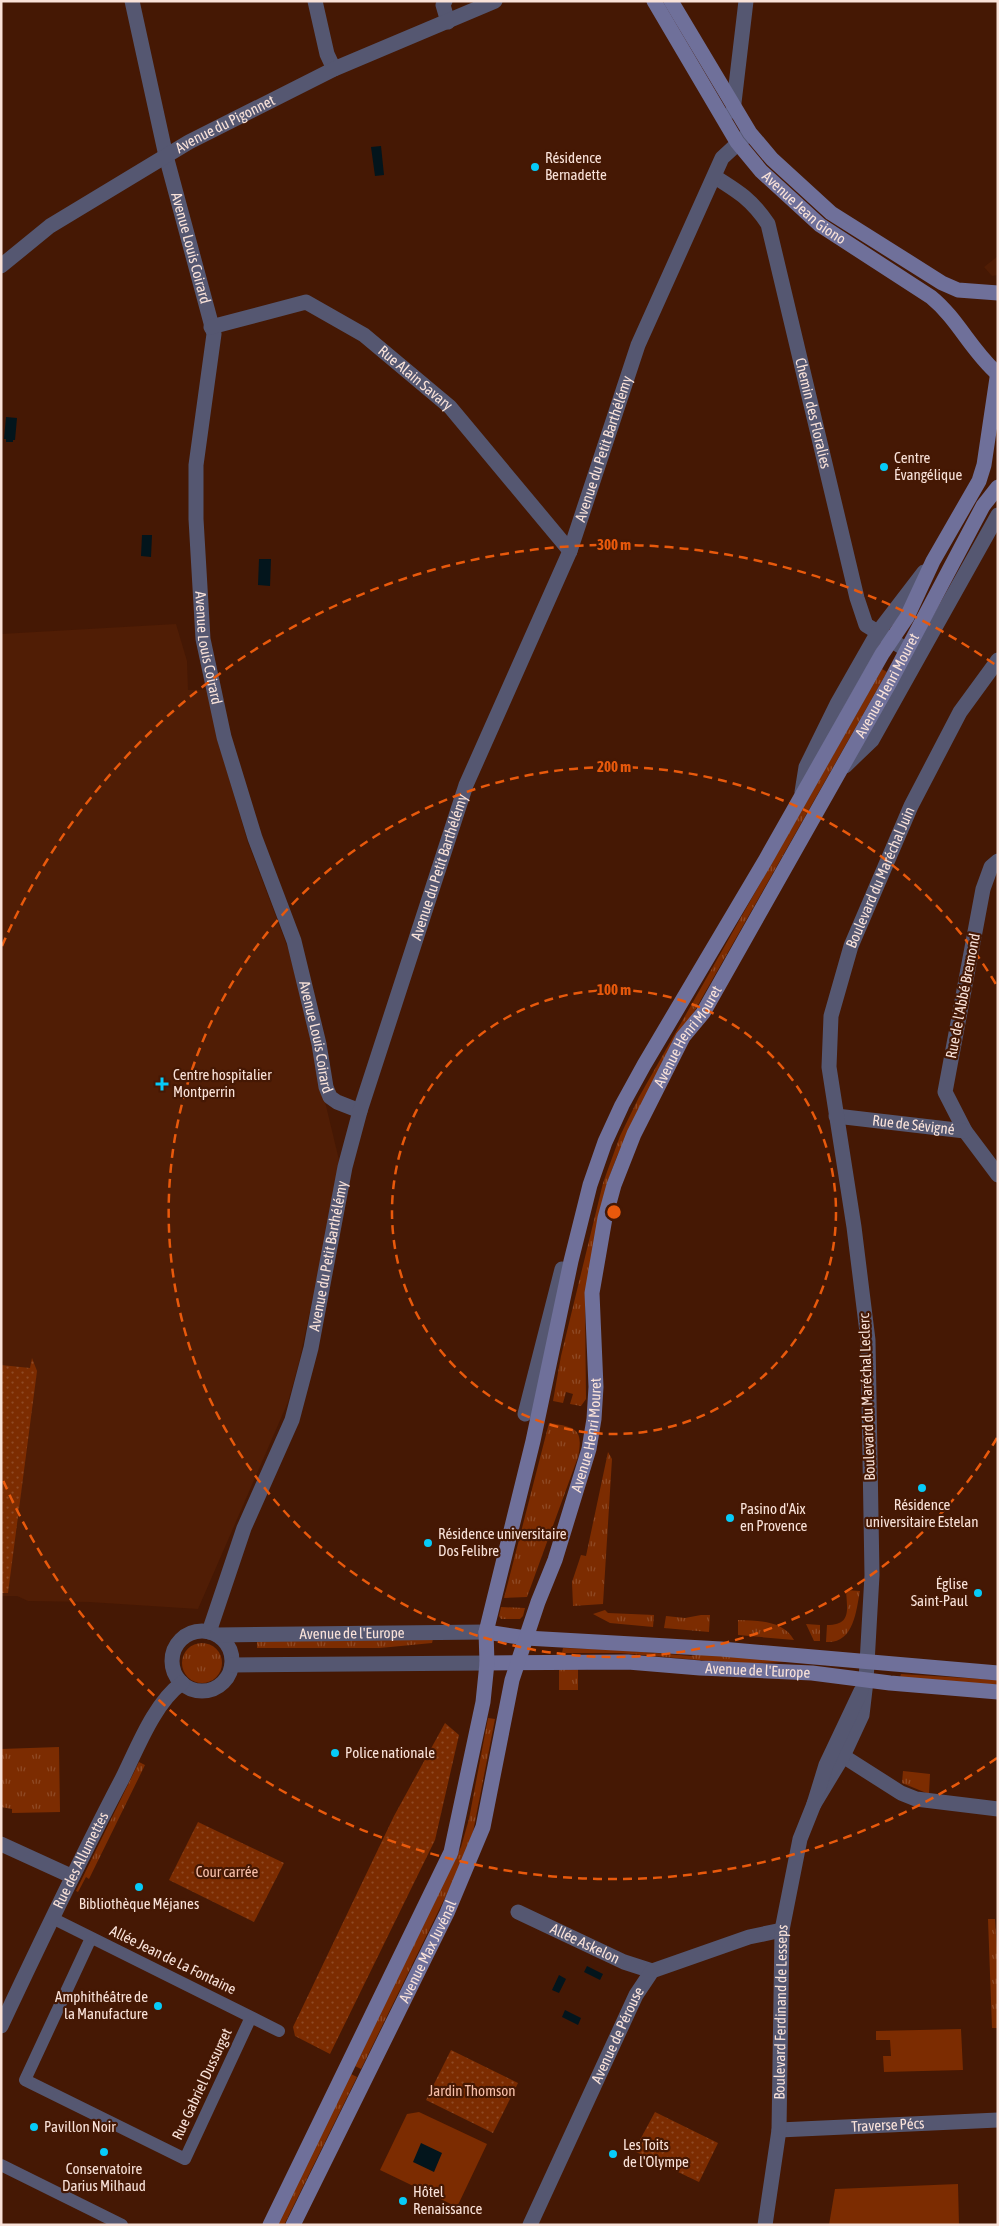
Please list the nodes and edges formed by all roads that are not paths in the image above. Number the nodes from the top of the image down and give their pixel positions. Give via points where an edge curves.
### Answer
1 (132, 1) edge
2 (315, 1) edge
3 (445, 1) edge
4 (495, 1) edge
5 (654, 1) edge
6 (671, 1) edge
7 (746, 1) edge
8 (448, 22) junction
9 (334, 68) junction
10 (737, 68) junction
11 (712, 70) junction
12 (733, 105) junction
13 (750, 133) junction
14 (734, 139) junction
15 (166, 156) junction
16 (715, 177) junction
17 (1, 266) edge
18 (998, 293) edge
19 (211, 327) junction
20 (997, 373) edge
21 (998, 487) edge
22 (998, 515) edge
23 (570, 551) junction
24 (933, 561) junction
25 (878, 632) junction
26 (892, 640) junction
27 (907, 650) junction
28 (998, 660) edge
29 (837, 774) junction
30 (802, 792) junction
31 (998, 861) edge
32 (360, 1111) junction
33 (836, 1116) junction
34 (965, 1131) junction
35 (998, 1175) edge
36 (590, 1186) junction
37 (525, 1414) dead end
38 (486, 1632) junction
39 (213, 1634) junction
40 (526, 1638) junction
41 (867, 1661) junction
42 (487, 1663) junction
43 (232, 1664) junction
44 (518, 1664) junction
45 (173, 1670) junction
46 (998, 1673) edge
47 (866, 1681) junction
48 (182, 1683) junction
49 (998, 1692) edge
50 (166, 1698) junction
51 (843, 1756) junction
52 (814, 1804) junction
53 (998, 1809) edge
54 (1, 1844) edge
55 (71, 1876) junction
56 (518, 1912) dead end
57 (52, 1918) junction
58 (782, 1930) junction
59 (91, 1938) junction
60 (652, 1971) junction
61 (251, 2017) junction
62 (1, 2026) edge
63 (279, 2031) dead end
64 (998, 2120) edge
65 (779, 2130) junction
66 (1, 2165) edge
67 (122, 2225) edge
68 (270, 2225) edge
69 (293, 2225) edge
70 (530, 2225) edge
71 (765, 2225) edge

1 - 15 street, Avenue Louis Coirard
2 - 9 street via 327,54
3 - 8 street
4 - 8 street, Avenue du Pigonnet
5 - 14 main road, Avenue Jean Giono
6 - 11 main road, Avenue Jean Giono
7 - 10 street
8 - 9 street, Avenue du Pigonnet
9 - 15 street, Avenue du Pigonnet
10 - 11 street
10 - 12 street
11 - 12 main road, Avenue Jean Giono
12 - 13 main road, Avenue Jean Giono
12 - 14 street
13 - 14 street, Avenue du Petit Barthélémy
13 - 18 main road, Avenue Jean Giono via 772,160 831,213 888,250 958,290
14 - 16 street, Avenue du Petit Barthélémy
14 - 20 main road, Avenue Jean Giono via 761,171 820,225 942,306
15 - 17 street, Avenue du Pigonnet via 50,226
15 - 19 street, Avenue Louis Coirard
16 - 23 street, Avenue du Petit Barthélémy via 638,345
16 - 25 street, Chemin des Floralies via 745,196 768,224 857,598 866,625
19 - 23 street, Rue Alain Savary via 306,302 364,335 450,407
19 - 32 street, Avenue Louis Coirard via 214,334 196,465 203,639 227,746 255,838 294,941 326,1087 330,1097 337,1102
20 - 24 main road, Avenue Henri Mouret via 984,465 978,482
21 - 27 main road, Avenue Henri Mouret via 983,506
22 - 29 street via 872,740
23 - 32 street, Avenue du Petit Barthélémy via 466,785
24 - 25 street, Avenue Henri Mouret
24 - 26 main road, Avenue Henri Mouret via 907,617
25 - 26 street, Chemin des Floralies
25 - 30 street, Avenue Henri Mouret via 837,704 806,768
26 - 27 street, Chemin des Floralies
26 - 30 main road, Avenue Henri Mouret
27 - 29 main road, Avenue Henri Mouret
28 - 33 street, Boulevard du Maréchal Juin via 960,712 934,759 851,946 831,1016 829,1067
29 - 40 main road, Avenue Henri Mouret via 703,1013 683,1037 634,1134 614,1185 604,1218 592,1293 596,1387 589,1449 555,1560
30 - 36 main road, Avenue Henri Mouret via 622,1105
31 - 34 street, Rue de l'Abbé Bremond via 991,867 984,889 946,1092
32 - 39 street, Avenue du Petit Barthélémy via 345,1168 311,1348 292,1420 244,1528
33 - 34 street, Rue de Sévigné
33 - 41 street, Boulevard du Maréchal Leclerc via 868,1340 872,1574
34 - 35 street, Rue de Sévigné
36 - 37 street via 580,1202
36 - 38 main road, Avenue Henri Mouret
38 - 39 street, Avenue de l'Europe
38 - 40 main road, Avenue de l'Europe
38 - 42 main road, Avenue Max Juvénal
39 - 43 street via 229,1648
39 - 45 street via 198,1632 180,1642 174,1651
40 - 41 main road, Avenue de l'Europe via 721,1648
40 - 44 main road, Avenue Henri Mouret
41 - 46 main road, Avenue de l'Europe
41 - 47 street, Boulevard du Maréchal Leclerc
42 - 43 street, Avenue de l'Europe
42 - 44 main road, Avenue de l'Europe
42 - 68 main road, Avenue Max Juvénal via 483,1702 451,1852
43 - 48 street via 227,1678 212,1690 190,1689
44 - 47 main road, Avenue de l'Europe via 628,1662 812,1673
44 - 69 main road, Avenue Max Juvénal via 512,1680 483,1827 473,1854
45 - 48 street
45 - 50 street, Rue des Allumettes
47 - 49 main road, Avenue de l'Europe
47 - 51 street, Boulevard Ferdinand de Lesseps via 862,1715
47 - 52 street, Boulevard Ferdinand de Lesseps via 826,1765
48 - 50 street, Rue des Allumettes
50 - 55 street, Rue des Allumettes
51 - 52 street, Boulevard Ferdinand de Lesseps
51 - 53 street via 916,1799
52 - 58 street, Boulevard Ferdinand de Lesseps via 800,1839
54 - 55 street
55 - 57 street, Rue des Allumettes
56 - 60 street, Allée Askelon via 624,1962
57 - 59 street, Allée Jean de La Fontaine
57 - 62 street, Rue des Allumettes
58 - 60 street, Avenue de Pérouse via 749,1937
58 - 65 street, Boulevard Ferdinand de Lesseps
59 - 61 street, Allée Jean de La Fontaine
59 - 61 street, Rue Gabriel Dussurget via 25,2080 123,2129 185,2159
60 - 70 street, Avenue de Pérouse via 636,1995
61 - 63 street, Allée Jean de La Fontaine
64 - 65 street, Traverse Pécs
65 - 71 street, Boulevard Ferdinand de Lesseps
66 - 67 street

